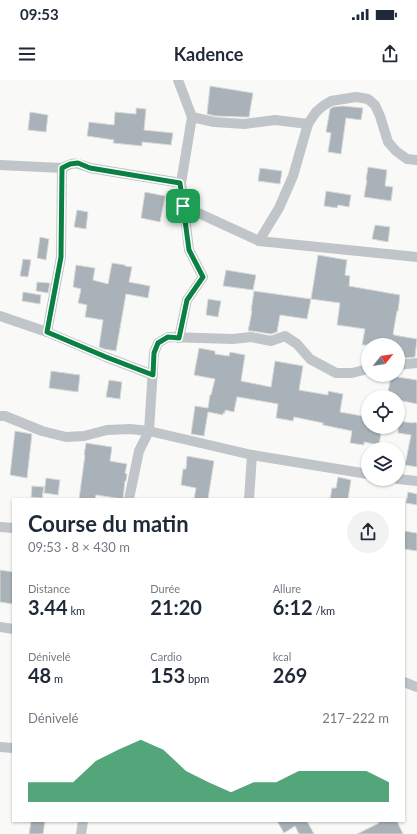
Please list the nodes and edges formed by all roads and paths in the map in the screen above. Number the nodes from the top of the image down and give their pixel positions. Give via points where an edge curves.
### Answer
1 (178, 80) edge
2 (192, 117) junction
3 (308, 124) junction
4 (417, 160) edge
5 (0, 165) edge
6 (62, 168) junction
7 (180, 183) junction
8 (183, 206) junction
9 (259, 241) junction
10 (417, 257) edge
11 (0, 316) edge
12 (47, 332) junction
13 (179, 338) junction
14 (417, 363) edge
15 (405, 364) edge
16 (361, 371) edge
17 (153, 375) junction
18 (0, 416) edge
19 (149, 431) junction
20 (252, 455) junction
21 (361, 473) edge
22 (405, 480) edge
23 (417, 481) edge
24 (128, 498) edge
25 (249, 498) edge
26 (0, 527) edge
27 (12, 528) edge
28 (0, 627) edge
29 (12, 629) edge
30 (405, 682) edge
31 (417, 687) edge
32 (0, 747) edge
33 (12, 748) edge
34 (83, 822) edge
35 (81, 834) edge

1 - 2 street
2 - 3 street via 214,122 244,124 275,120
2 - 7 street
3 - 4 street via 316,112 332,100 356,97 368,99 375,105 388,142 407,159
3 - 9 street via 293,176 279,208
5 - 6 street
6 - 7 street via 78,163 90,168
6 - 12 street via 61,257
7 - 8 street
8 - 9 street
8 - 13 street via 189,250 203,277 187,300
9 - 10 street
11 - 12 street
12 - 17 street
13 - 16 street via 252,337 271,341 285,336 297,344 310,359 336,373
13 - 17 street via 168,337 158,343 154,353
14 - 15 street
17 - 19 street
18 - 19 street via 42,432 66,437 84,436 107,430
19 - 20 street
19 - 24 street via 139,451
20 - 21 street
20 - 25 street
22 - 23 street
26 - 27 street
28 - 29 street
30 - 31 street
32 - 33 street
34 - 35 street

